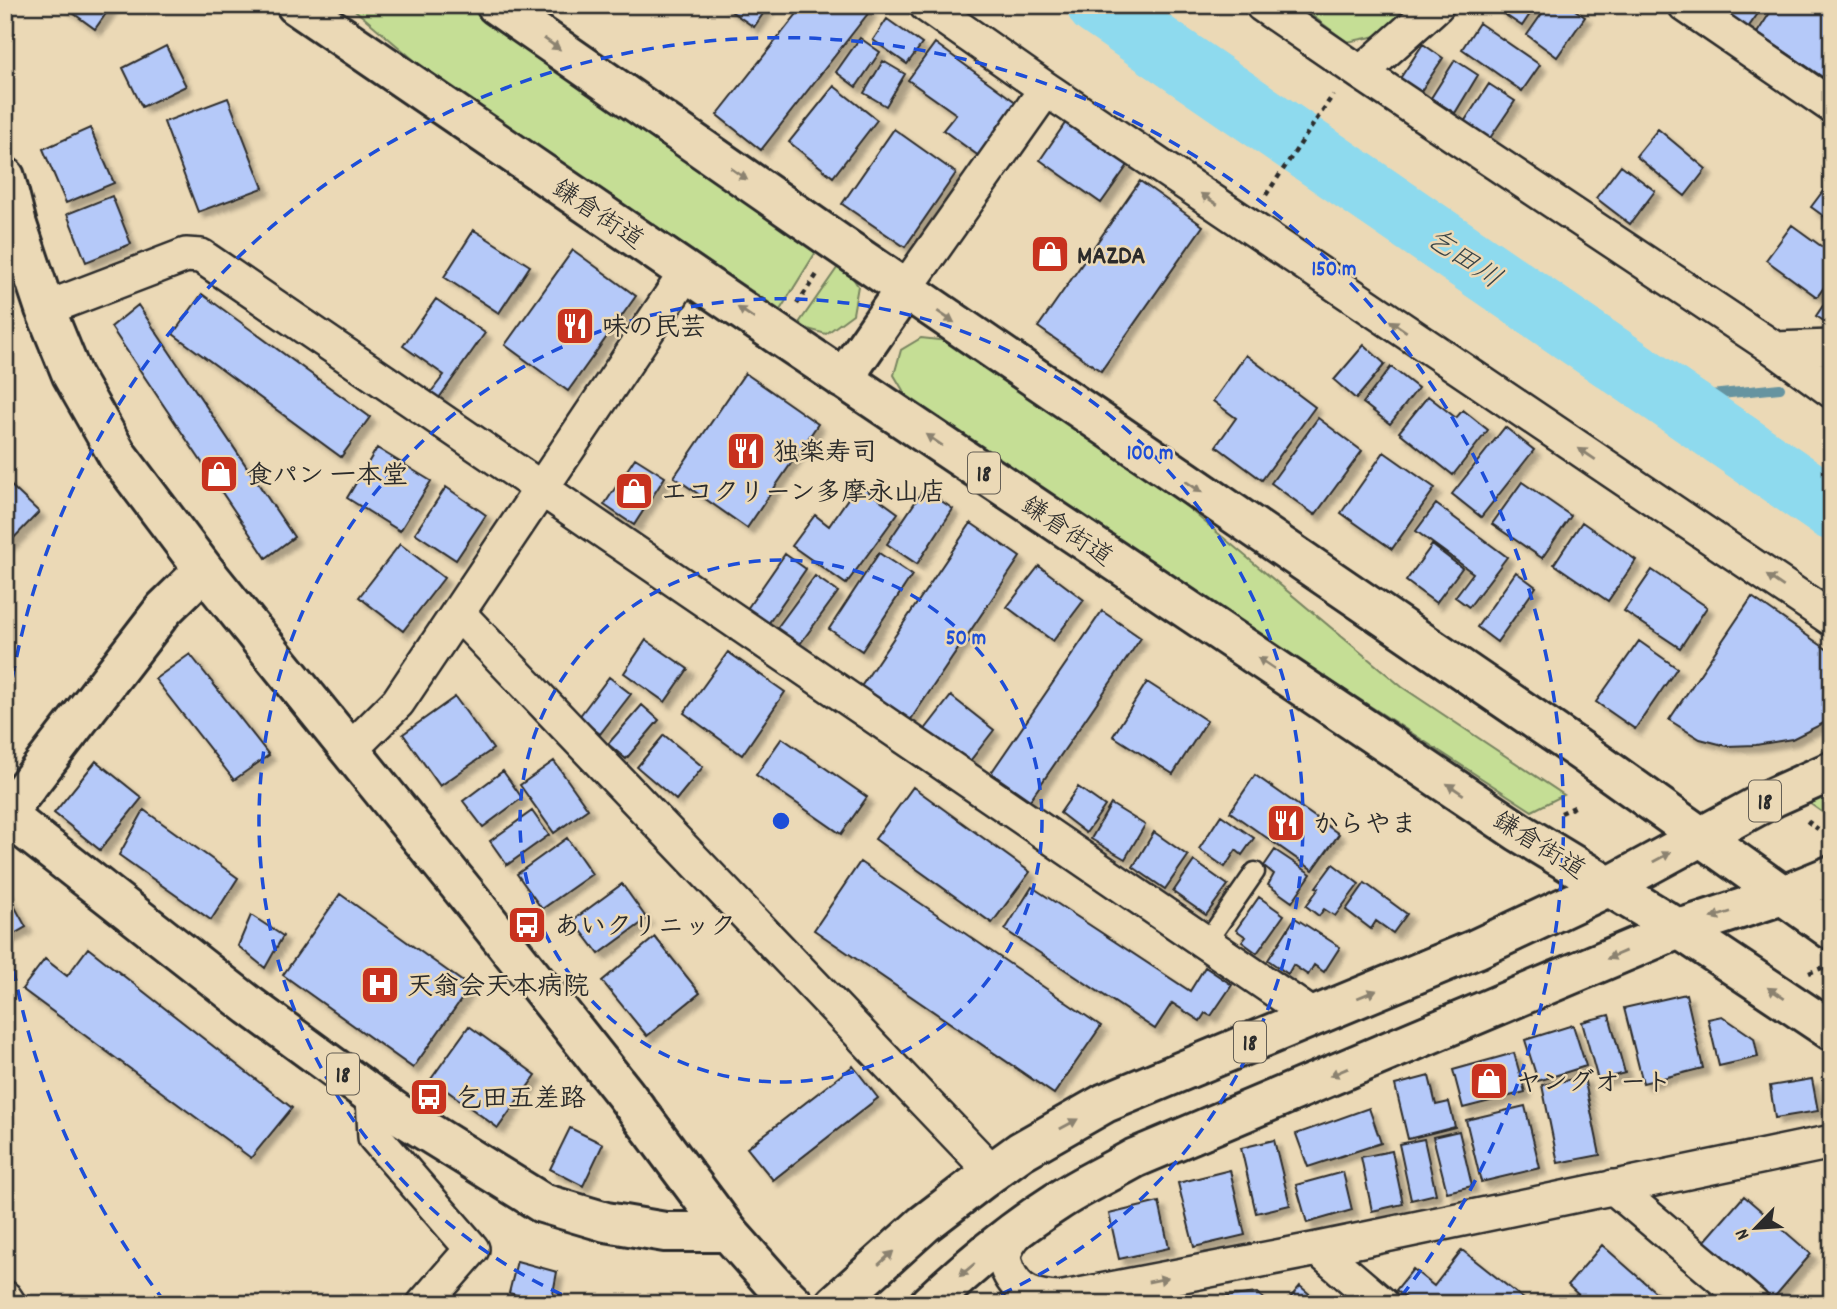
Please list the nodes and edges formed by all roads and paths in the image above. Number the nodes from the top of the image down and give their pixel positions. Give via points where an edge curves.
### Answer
1 (296, 5) edge
2 (496, 5) edge
3 (926, 5) edge
4 (1262, 5) edge
5 (1437, 5) edge
6 (1685, 5) edge
7 (1349, 81) junction
8 (1046, 89) junction
9 (1832, 106) edge
10 (5, 177) edge
11 (1265, 197) dead end
12 (820, 270) dead end
13 (686, 273) junction
14 (905, 289) junction
15 (45, 309) junction
16 (789, 315) dead end
17 (1832, 347) edge
18 (1775, 349) junction
19 (843, 379) junction
20 (1832, 391) edge
21 (541, 489) junction
22 (204, 570) junction
23 (458, 613) junction
24 (1832, 619) edge
25 (350, 750) junction
26 (1832, 771) edge
27 (5, 814) edge
28 (1700, 836) junction
29 (1255, 872) dead end
30 (1832, 876) edge
31 (1608, 887) junction
32 (1783, 895) junction
33 (1679, 929) junction
34 (1832, 930) edge
35 (1206, 943) junction
36 (1832, 965) edge
37 (1805, 974) dead end
38 (1313, 1016) junction
39 (1832, 1031) edge
40 (373, 1096) junction
41 (1832, 1142) edge
42 (992, 1172) junction
43 (1613, 1187) junction
44 (1023, 1226) junction
45 (728, 1231) junction
46 (1318, 1249) junction
47 (5, 1298) edge
48 (9, 1304) edge
49 (424, 1304) edge
50 (794, 1304) edge
51 (835, 1304) edge
52 (929, 1304) edge
53 (1382, 1304) edge
54 (1752, 1304) edge

1 - 13 main road, 鎌倉街道 / 18
2 -> 14 main road
3 - 8 street
4 - 7 street
5 - 7 street
6 - 9 street
7 - 11 path
7 - 18 street
8 - 14 street
24 -> 8 street
10 - 15 main road
12 - 16 path
19 -> 13 main road, 鎌倉街道 / 18
13 - 21 street
14 - 19 main road
14 -> 28 main road
15 - 21 street via 186,255 201,256
15 - 22 main road via 72,375 118,456
17 - 18 street
18 - 20 street
31 -> 19 main road, 鎌倉街道 / 18
21 - 23 street
21 - 35 street
22 - 25 main road
22 - 27 main road via 164,609
23 - 25 street via 398,702
23 - 42 street
25 - 45 main road
26 - 28 main road, 18
27 - 40 main road, 18
31 -> 28 main road, 18
28 - 32 main road
29 - 35 lane
30 - 32 main road, 18
31 - 33 main road, 鎌倉街道 / 18
38 -> 31 main road, 18 via 1476,949
32 -> 33 main road, 18
32 - 34 main road
39 -> 33 main road, 鎌倉街道
33 -> 44 main road, 18 via 1135,1158 1057,1201
35 - 38 street
36 - 37 path
42 -> 38 main road, 18 via 1105,1103
40 - 45 main road, 18 via 542,1203 606,1222 665,1232
40 - 49 street via 375,1137 472,1249
41 - 43 street
51 -> 42 main road, 18 via 924,1224
43 - 46 street
43 - 54 street
44 -> 46 street via 1004,1252 1006,1266 1020,1289 1040,1298 1059,1299
44 -> 52 main road, 18
45 - 50 main road
46 - 53 street
47 - 48 street

